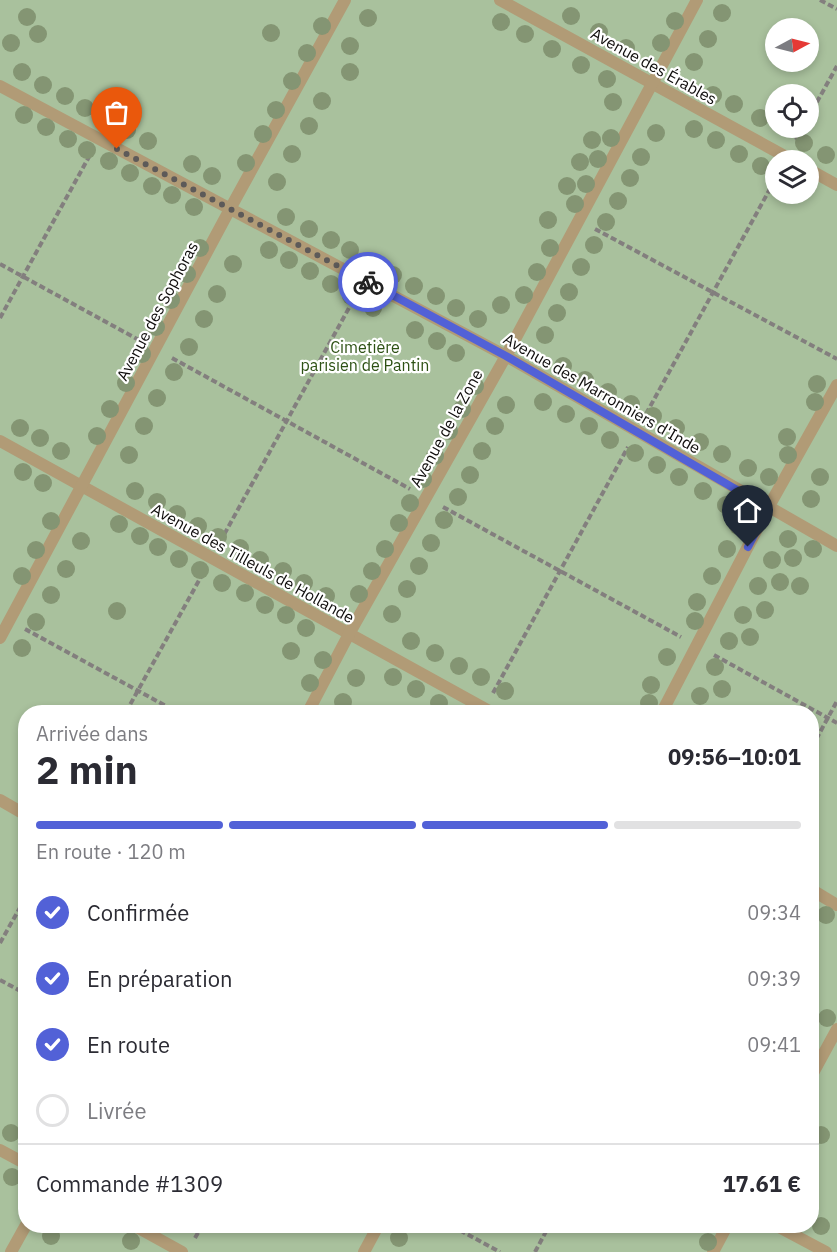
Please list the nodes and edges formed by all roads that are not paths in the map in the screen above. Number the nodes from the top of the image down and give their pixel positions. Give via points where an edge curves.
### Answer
1 (345, 0) edge
2 (500, 0) edge
3 (697, 0) edge
4 (651, 83) junction
5 (0, 86) edge
6 (774, 150) edge
7 (819, 176) edge
8 (837, 185) edge
9 (230, 209) junction
10 (506, 356) junction
11 (837, 385) edge
12 (0, 441) edge
13 (81, 486) junction
14 (768, 508) junction
15 (837, 546) edge
16 (349, 634) junction
17 (0, 638) edge
18 (312, 705) edge
19 (478, 705) edge
20 (666, 705) edge
21 (0, 800) edge
22 (18, 810) edge
23 (819, 894) edge
24 (837, 905) edge
25 (837, 1029) edge
26 (819, 1062) edge
27 (0, 1150) edge
28 (18, 1160) edge
29 (22, 1233) edge
30 (148, 1233) edge
31 (374, 1233) edge
32 (723, 1233) edge
33 (790, 1233) edge
34 (11, 1252) edge
35 (182, 1252) edge
36 (364, 1252) edge
37 (712, 1252) edge
38 (826, 1252) edge

1 - 9 lane, Avenue des Sophoras
2 - 4 lane, Avenue des Érables
3 - 4 lane, Avenue de la Zone
4 - 6 lane, Avenue des Érables
4 - 10 lane, Avenue de la Zone
5 - 9 lane, Avenue des Marronniers d'Inde
7 - 8 lane
9 - 10 lane, Avenue des Marronniers d'Inde
9 - 13 lane, Avenue des Sophoras
10 - 14 lane, Avenue des Marronniers d'Inde
10 - 16 lane, Avenue de la Zone
11 - 14 lane
12 - 13 lane, Avenue des Tilleuls de Hollande
13 - 16 lane, Avenue des Tilleuls de Hollande
13 - 17 lane, Avenue des Sophoras
14 - 15 lane, Avenue des Marronniers d'Inde
14 - 20 lane
16 - 18 lane, Avenue de la Zone
16 - 19 lane, Avenue des Tilleuls de Hollande
21 - 22 lane
23 - 24 lane
25 - 26 lane
27 - 28 lane
29 - 34 lane
30 - 35 lane
31 - 36 lane
32 - 37 lane
33 - 38 lane

